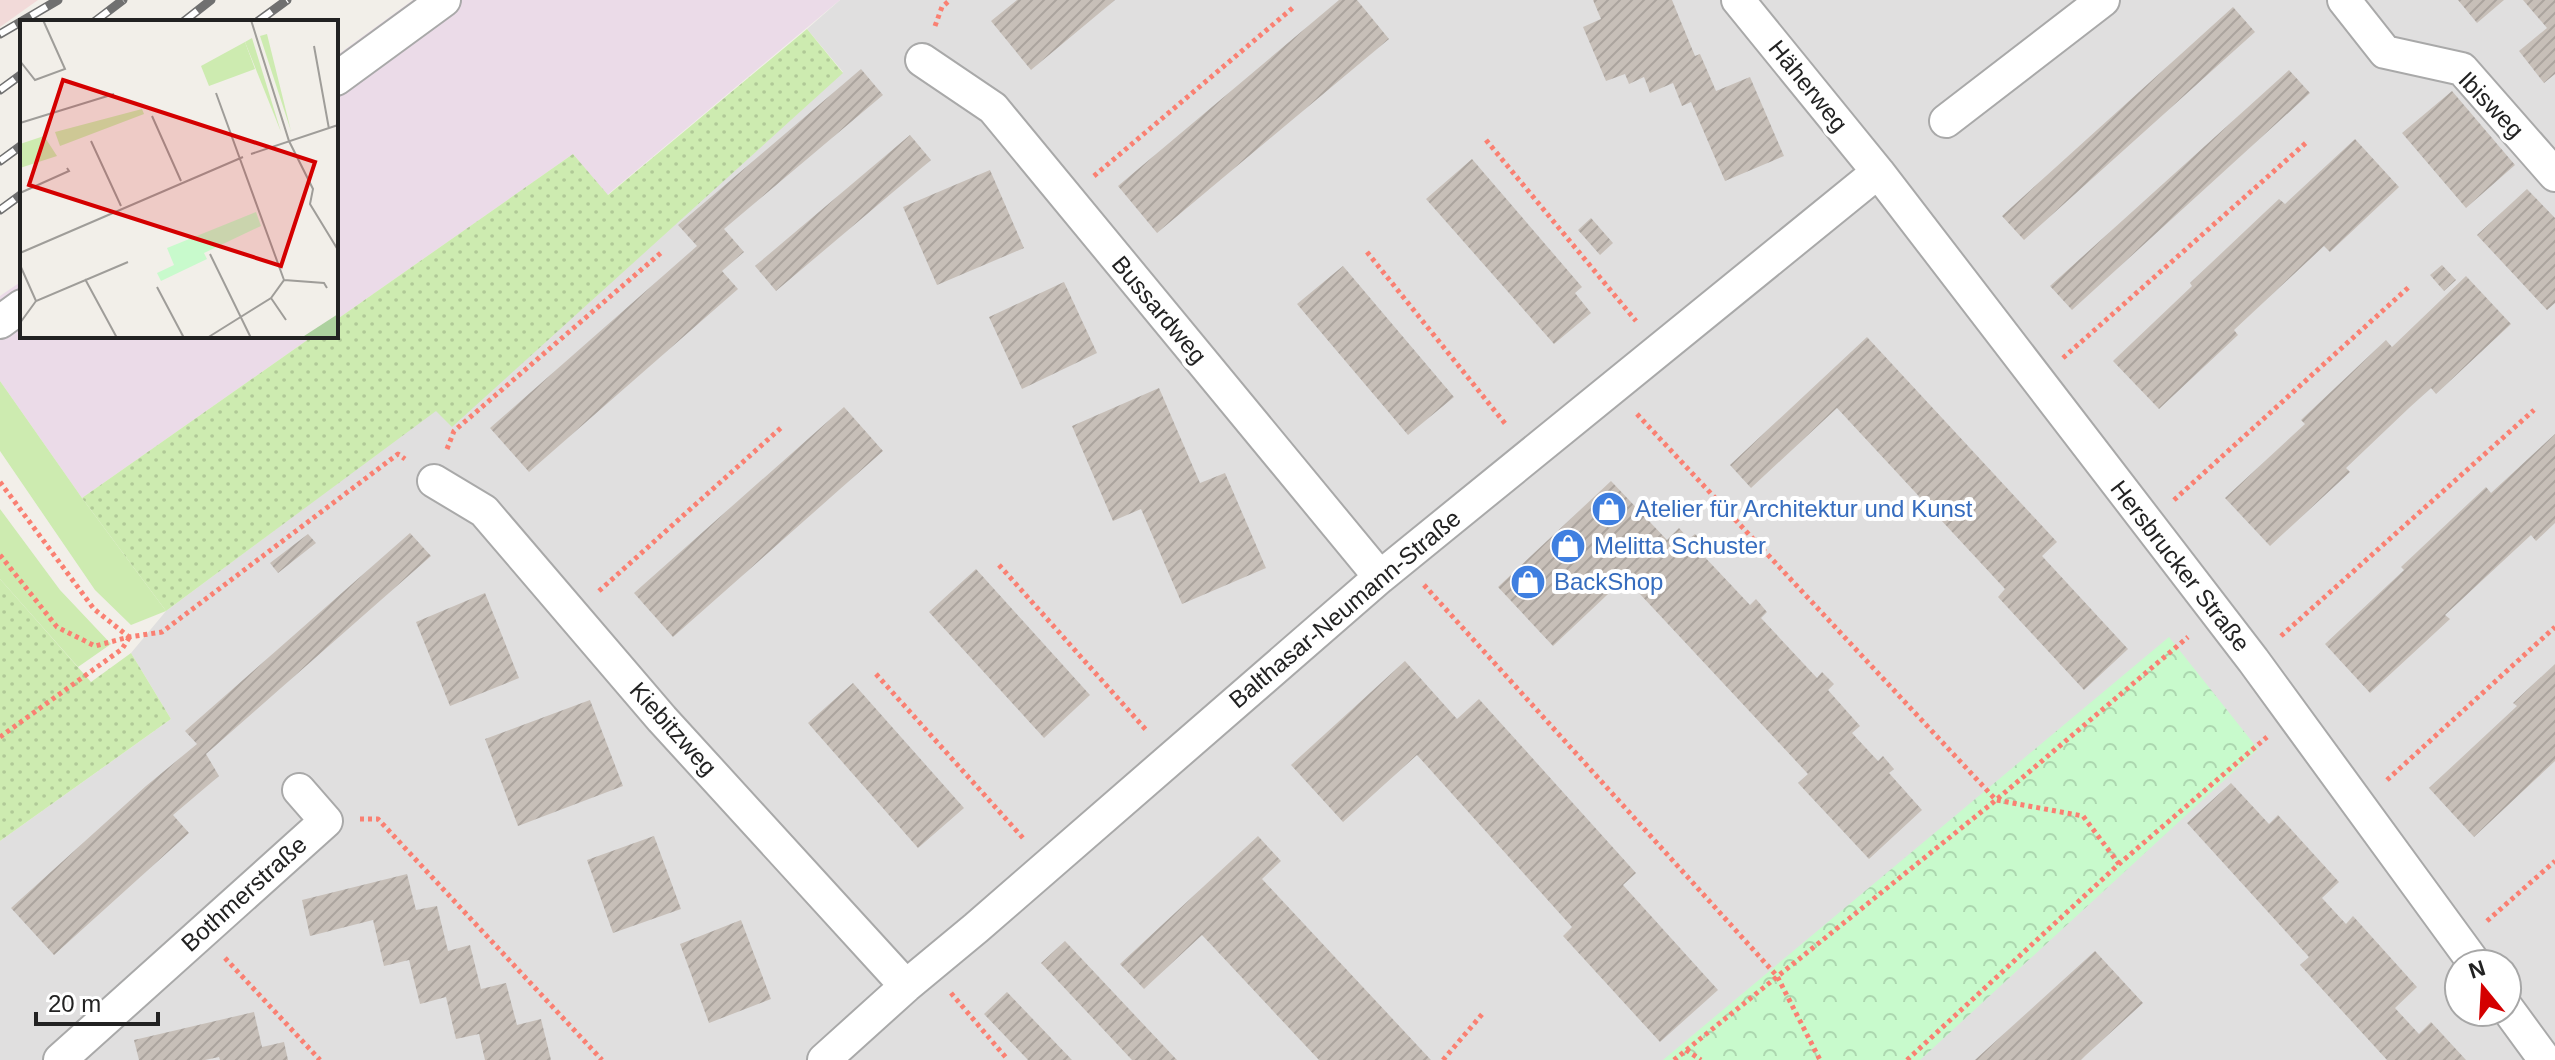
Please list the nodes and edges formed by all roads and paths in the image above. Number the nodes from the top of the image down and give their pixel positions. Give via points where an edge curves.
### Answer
1 (444, 0) edge
2 (1738, 0) edge
3 (2103, 0) edge
4 (2344, 0) edge
5 (1295, 6) dead end
6 (922, 60) dead end
7 (338, 78) edge
8 (1946, 121) dead end
9 (1486, 140) dead end
10 (2308, 141) dead end
11 (1878, 172) junction
12 (2555, 175) edge
13 (1067, 198) junction
14 (663, 251) dead end
15 (1367, 252) dead end
16 (2410, 286) dead end
17 (20, 307) edge
18 (0, 322) edge
19 (1660, 348) junction
20 (2038, 380) junction
21 (1612, 387) junction
22 (2534, 410) dead end
23 (783, 426) dead end
24 (1530, 454) junction
25 (434, 481) junction
26 (0, 482) edge
27 (2148, 524) junction
28 (0, 555) edge
29 (999, 565) dead end
30 (1391, 569) junction
31 (2216, 613) junction
32 (573, 615) junction
33 (2555, 627) edge
34 (129, 637) junction
35 (2253, 660) junction
36 (876, 674) dead end
37 (2294, 714) junction
38 (0, 737) edge
39 (1171, 758) junction
40 (299, 790) dead end
41 (1996, 800) junction
42 (2359, 804) junction
43 (378, 819) dead end
44 (2555, 861) edge
45 (2119, 864) junction
46 (1047, 866) junction
47 (201, 932) junction
48 (2464, 948) edge
49 (2474, 948) edge
50 (1777, 976) junction
51 (918, 977) junction
52 (1484, 1012) dead end
53 (2522, 1028) edge
54 (1686, 1050) junction
55 (60, 1060) edge
56 (320, 1060) edge
57 (602, 1060) edge
58 (824, 1060) edge
59 (1008, 1060) edge
60 (1443, 1060) edge
61 (1674, 1060) edge
62 (1701, 1060) edge
63 (1820, 1060) edge
64 (1907, 1060) edge
65 (2545, 1060) edge

1 - 7 street
2 - 11 street, Häherweg
3 - 8 street
4 - 12 street, Ibisweg via 2385,52 2462,69
5 - 13 path
6 - 13 street, Bussardweg via 993,108
9 - 19 path
10 - 20 path
11 - 19 street, Balthasar-Neumann-Straße
11 - 20 street, Hersbrucker Straße
13 - 30 street, Bussardweg
14 - 25 path via 454,431
15 - 24 path
16 - 27 path
17 - 18 street
19 - 21 street, Balthasar-Neumann-Straße
20 - 27 street, Hersbrucker Straße
21 - 24 street, Balthasar-Neumann-Straße
21 - 41 path
22 - 35 path
23 - 32 path
24 - 30 street, Balthasar-Neumann-Straße
25 - 32 street, Kiebitzweg via 484,511
25 - 34 path via 398,454 162,632
26 - 34 path via 94,609
27 - 31 street, Hersbrucker Straße
28 - 34 path via 57,627 95,646
29 - 39 path
30 - 39 street, Balthasar-Neumann-Straße
30 - 50 path
31 - 35 street, Hersbrucker Straße
31 - 41 path
32 - 51 street, Kiebitzweg via 662,719
33 - 42 path
34 - 38 path via 122,649
35 - 37 street, Hersbrucker Straße
36 - 46 path
37 - 42 street, Hersbrucker Straße
37 - 45 path
39 - 46 street, Balthasar-Neumann-Straße
40 - 47 street, Bothmerstraße via 326,821
41 - 45 path via 2083,816
41 - 50 path
42 - 48 street, Hersbrucker Straße
43 - 57 path
44 - 49 path
45 - 64 path
46 - 51 street, Balthasar-Neumann-Straße
47 - 55 street, Bothmerstraße
47 - 56 path
50 - 54 path
50 - 63 path
51 - 58 street, Balthasar-Neumann-Straße
51 - 59 path
52 - 60 path
53 - 65 street
54 - 61 path
54 - 62 path

